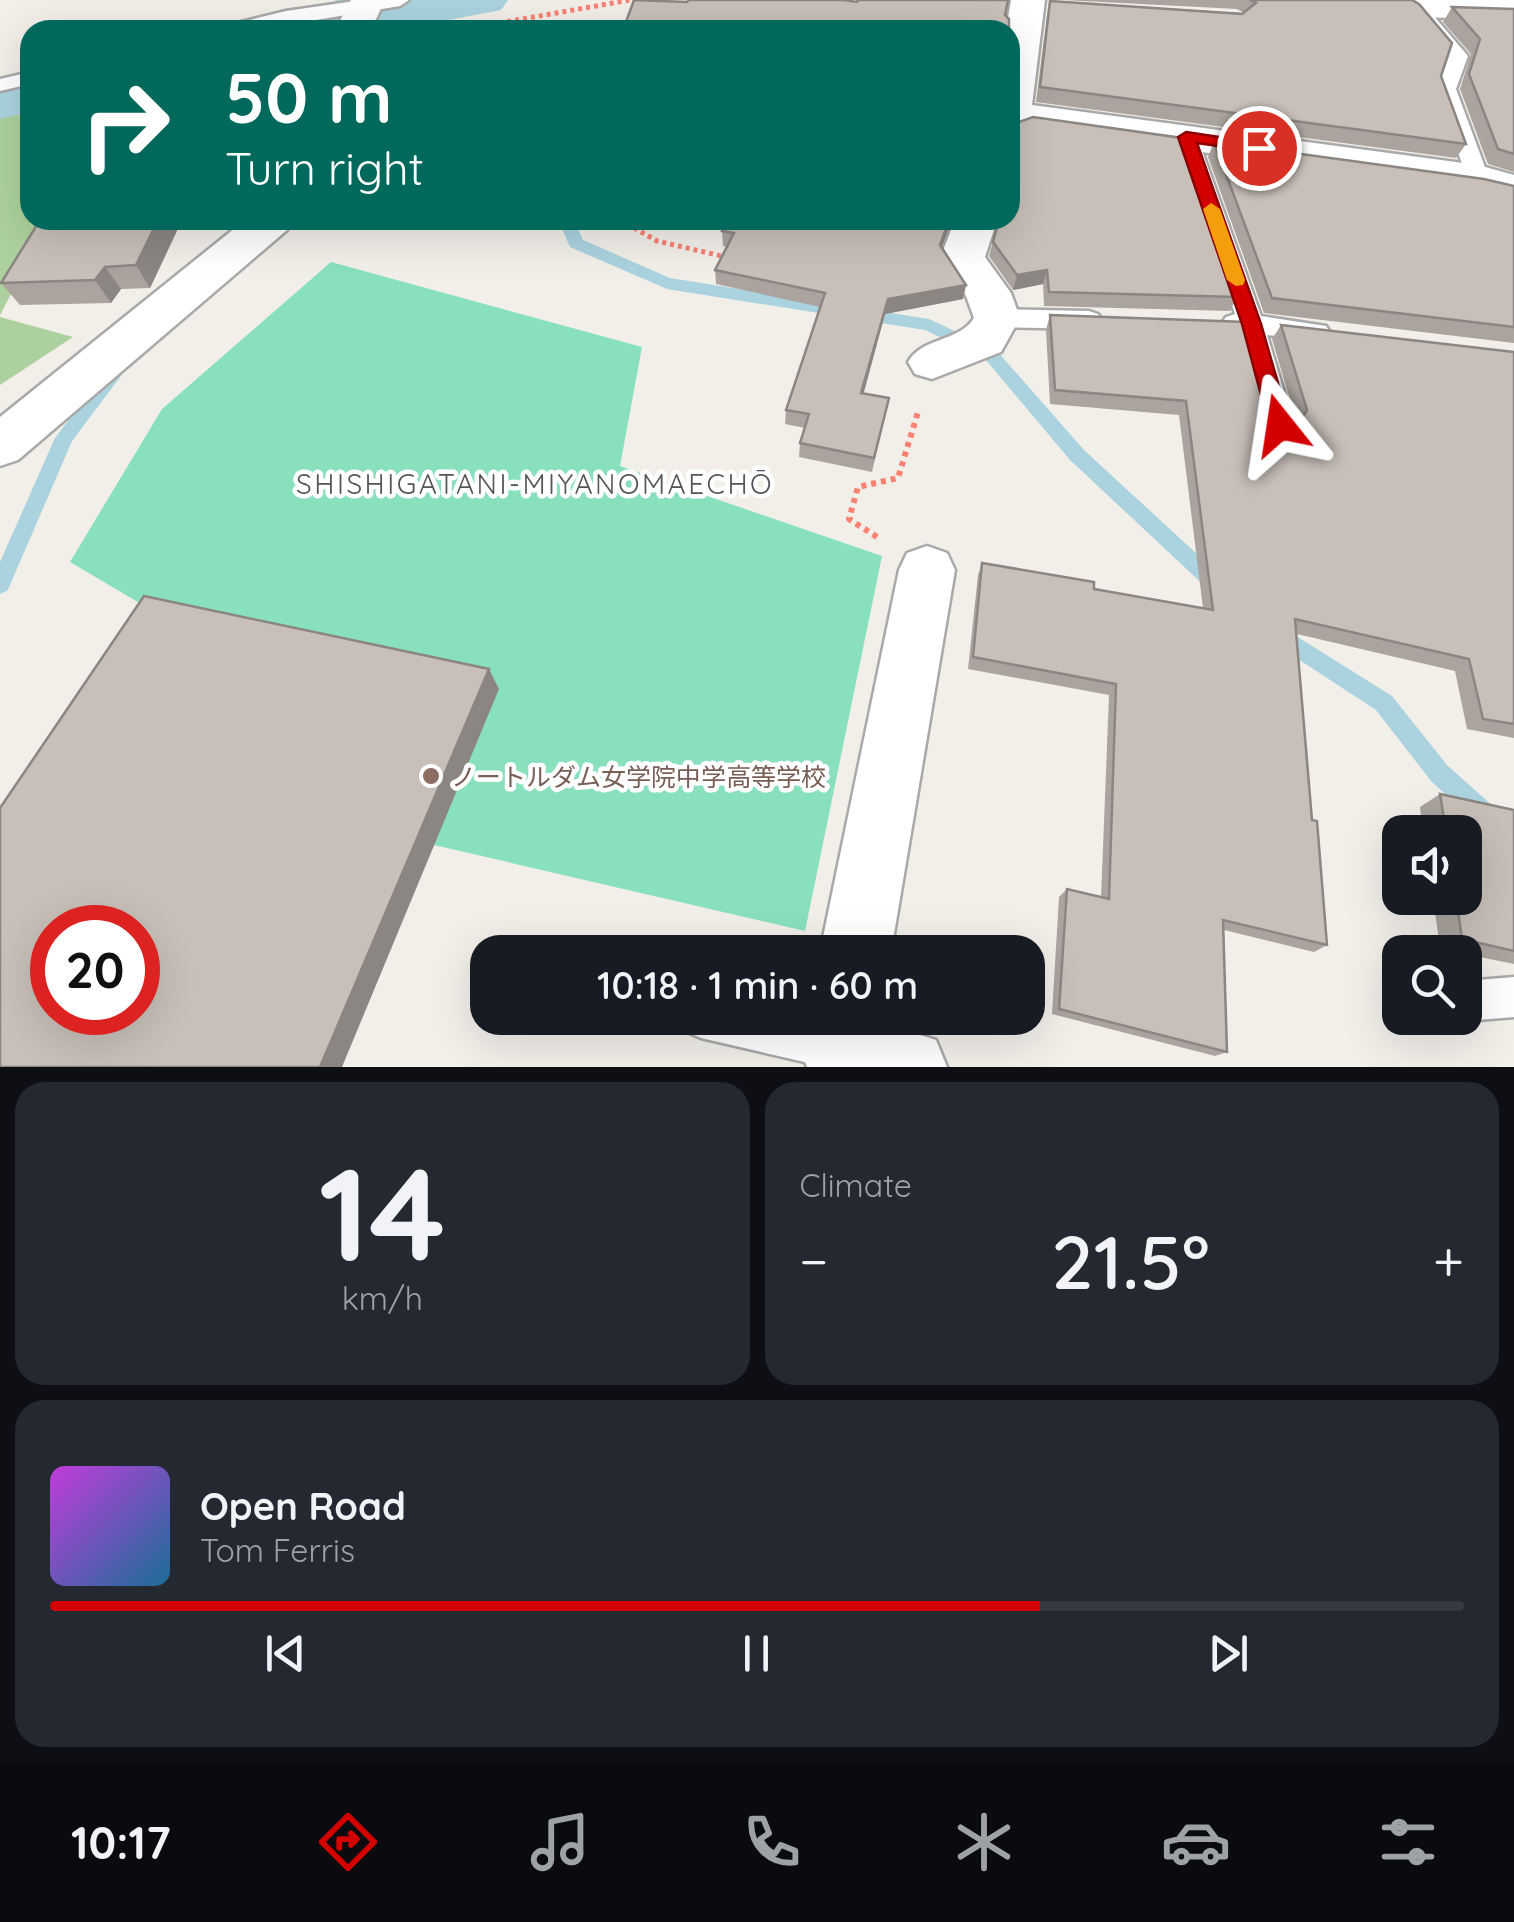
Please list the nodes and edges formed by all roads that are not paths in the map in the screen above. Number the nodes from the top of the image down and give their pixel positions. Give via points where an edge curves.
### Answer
1 (1034, 3) edge
2 (1415, 4) edge
3 (1514, 10) edge
4 (369, 11) edge
5 (274, 20) edge
6 (1020, 75) edge
7 (1020, 122) edge
8 (1186, 137) junction
9 (1497, 184) edge
10 (1514, 226) edge
11 (260, 230) edge
12 (972, 230) edge
13 (1114, 320) edge
14 (1212, 323) edge
15 (1251, 324) junction
16 (1345, 335) edge
17 (967, 344) joint
18 (1280, 425) edge
19 (0, 446) edge
20 (927, 570) road end
21 (859, 935) edge
22 (1514, 997) edge
23 (1482, 1000) edge
24 (842, 1035) edge
25 (909, 1067) edge

1 - 6 street
2 - 3 street
2 - 9 lane via 1458,56 1446,89
4 - 5 lane
7 - 8 street
8 - 9 street
8 - 15 lane
9 - 10 street
11 - 19 street
12 - 17 street via 962,258 988,292
13 - 17 lane
14 - 15 lane
15 - 16 lane
15 - 18 lane
20 - 21 street
22 - 23 lane
24 - 25 street

